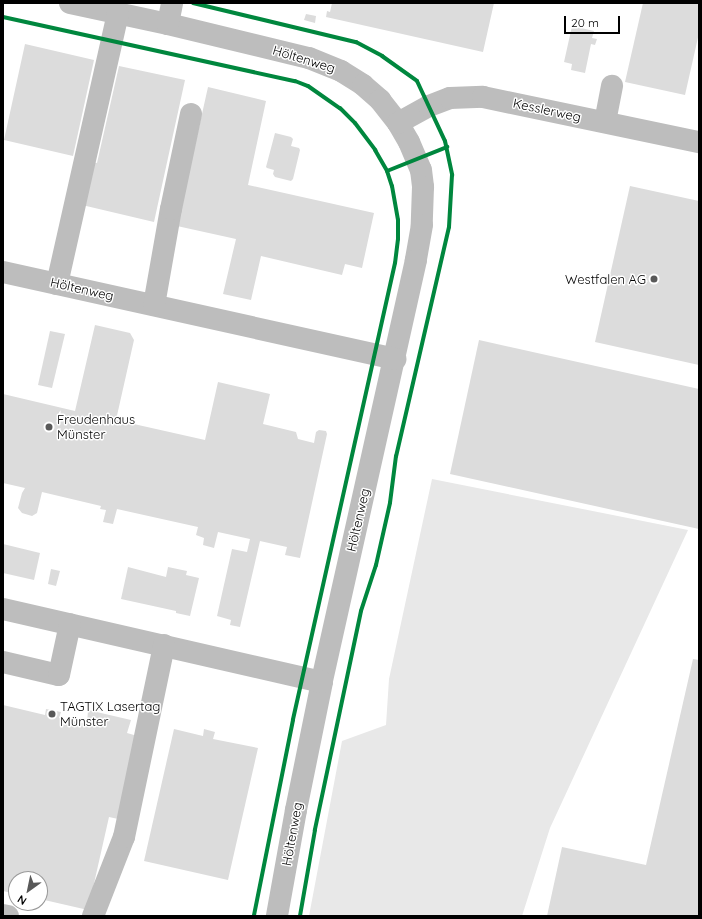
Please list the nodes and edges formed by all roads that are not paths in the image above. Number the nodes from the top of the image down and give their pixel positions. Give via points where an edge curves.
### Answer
1 (70, 3) edge
2 (172, 3) edge
3 (118, 14) junction
4 (168, 24) junction
5 (612, 86) dead end
6 (191, 114) dead end
7 (605, 122) junction
8 (398, 123) junction
9 (699, 142) edge
10 (3, 272) edge
11 (57, 284) junction
12 (154, 305) junction
13 (395, 359) junction
14 (3, 609) edge
15 (70, 624) junction
16 (164, 645) junction
17 (3, 662) edge
18 (322, 682) junction
19 (3, 915) edge
20 (8, 916) edge
21 (93, 916) edge
22 (277, 916) edge

1 - 3 street, Höltenweg
2 - 4 street
3 - 4 street, Höltenweg
3 - 11 street
4 - 8 street, Höltenweg via 327,64 364,85
5 - 7 street
6 - 12 street
7 - 8 street, Kesslerweg via 483,97 462,96 429,106
7 - 9 street, Kesslerweg
8 - 13 street, Höltenweg via 417,159 423,187 422,225
10 - 11 street, Höltenweg
11 - 12 street, Höltenweg
12 - 13 street, Höltenweg
13 - 18 street, Höltenweg
14 - 15 street
15 - 16 street
15 - 17 street via 59,675
16 - 18 street
16 - 21 street via 124,837
18 - 22 street, Höltenweg
19 - 20 street

